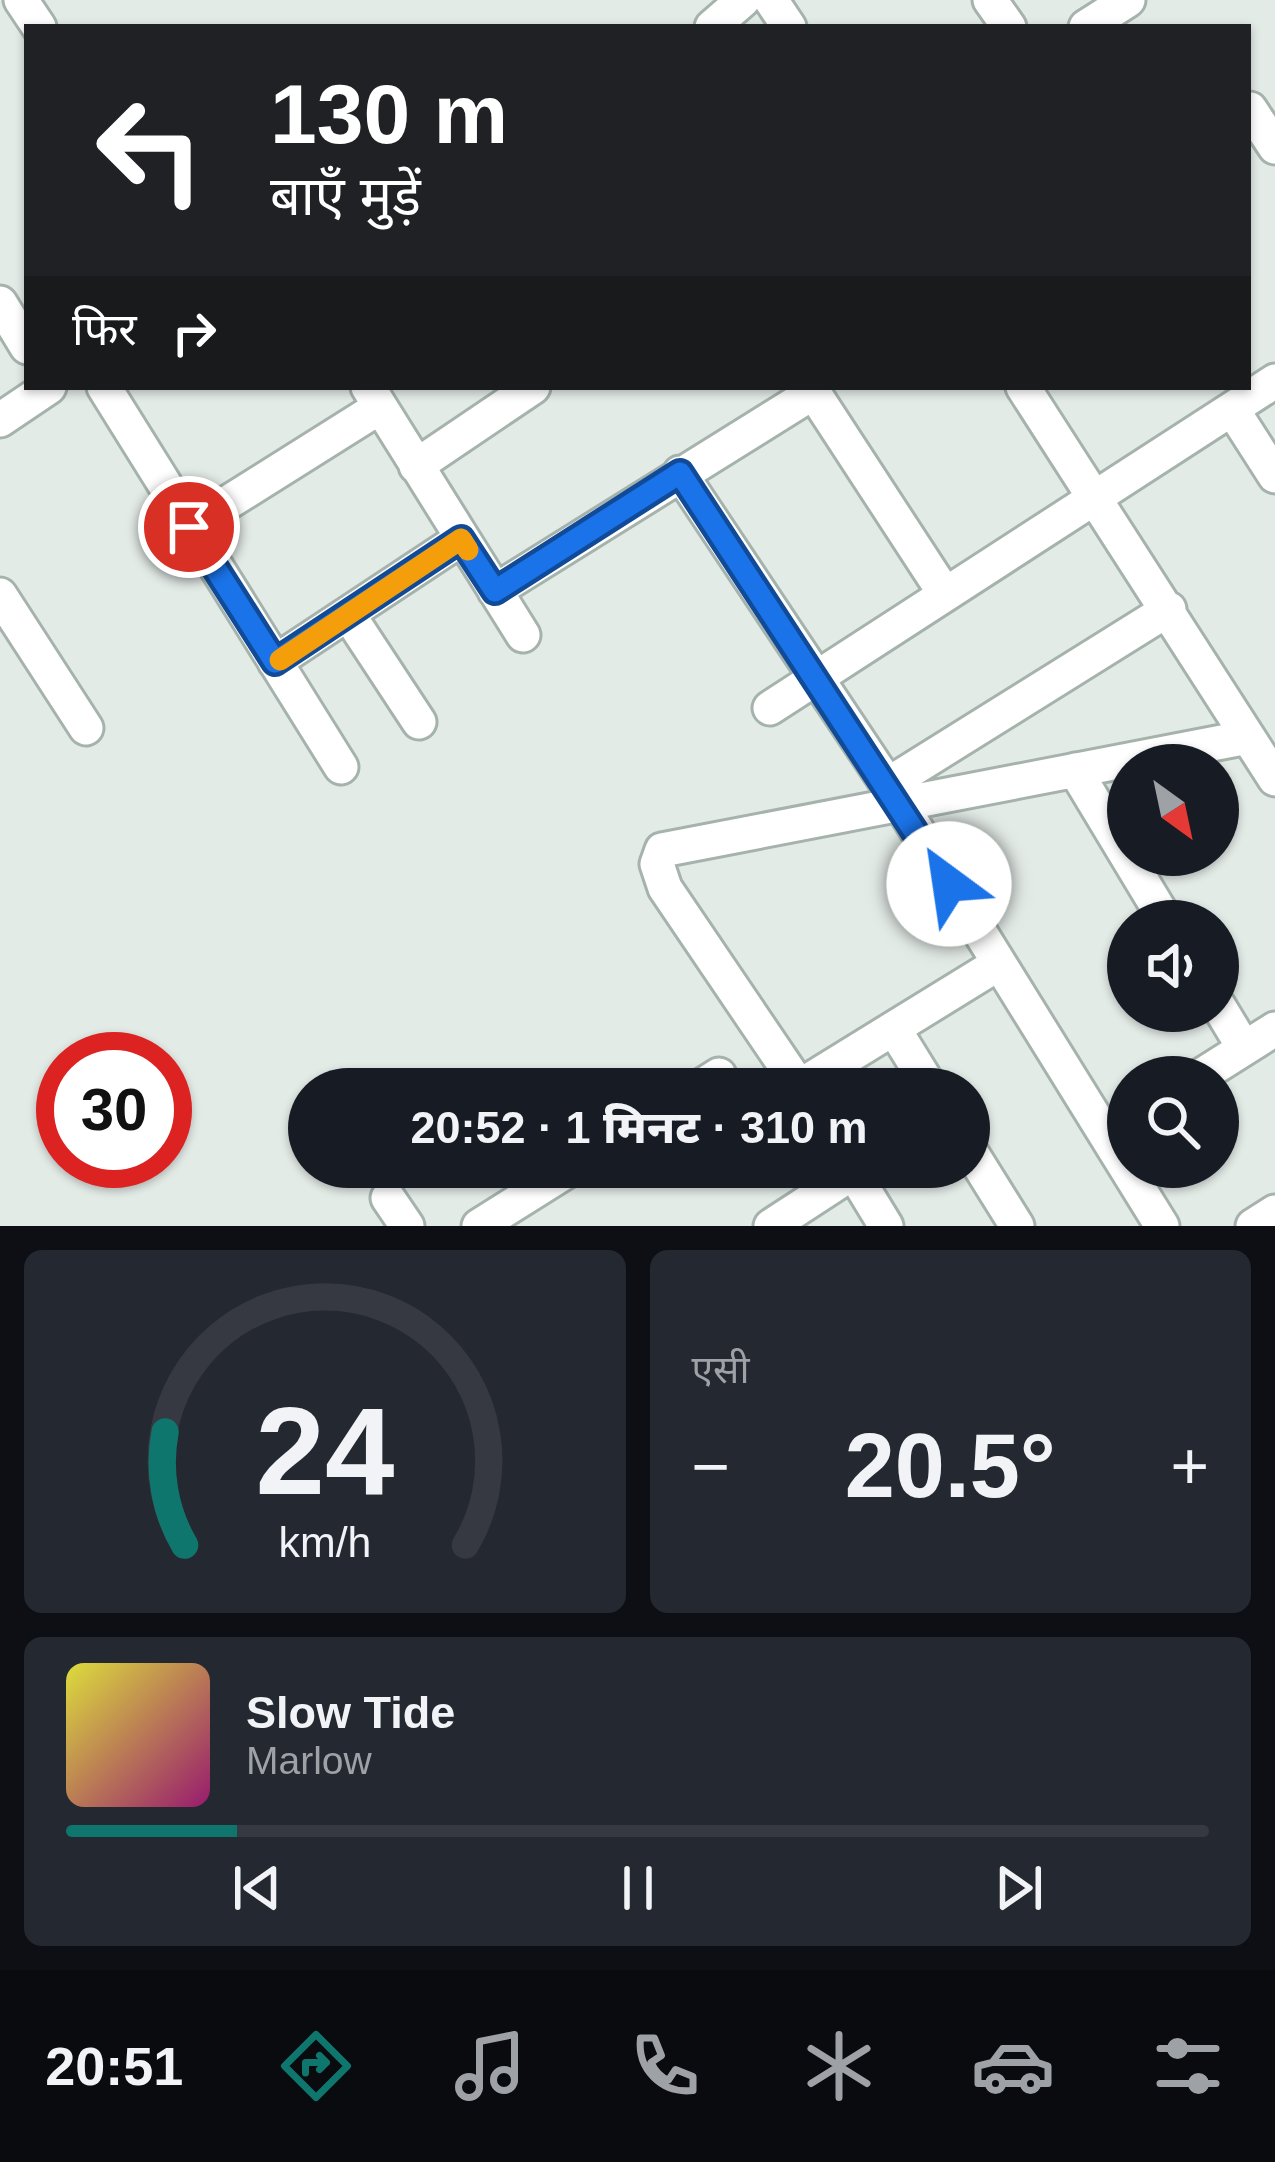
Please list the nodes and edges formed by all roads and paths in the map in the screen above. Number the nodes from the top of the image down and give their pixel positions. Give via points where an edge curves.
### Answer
1 (743, 0) edge
2 (1128, 0) edge
3 (715, 24) edge
4 (1091, 24) edge
5 (1258, 104) edge
6 (1275, 147) edge
7 (0, 303) edge
8 (24, 342) edge
9 (45, 390) edge
10 (106, 390) edge
11 (529, 390) edge
12 (812, 390) edge
13 (1025, 390) edge
14 (1251, 393) edge
15 (374, 397) edge
16 (0, 420) edge
17 (416, 466) junction
18 (680, 473) junction
19 (1275, 476) edge
20 (1096, 497) junction
21 (189, 527) junction
22 (461, 539) junction
23 (495, 591) junction
24 (945, 594) junction
25 (0, 595) edge
26 (1169, 608) junction
27 (348, 614) junction
28 (523, 634) dead end
29 (275, 662) junction
30 (817, 679) junction
31 (770, 707) dead end
32 (418, 722) dead end
33 (86, 728) dead end
34 (1265, 757) edge
35 (341, 767) dead end
36 (1075, 770) junction
37 (893, 794) junction
38 (1153, 900) edge
39 (998, 964) junction
40 (894, 1029) junction
41 (1275, 1029) edge
42 (1234, 1032) edge
43 (1244, 1048) junction
44 (1232, 1056) edge
45 (787, 1068) edge
46 (833, 1068) edge
47 (919, 1068) edge
48 (1107, 1116) edge
49 (990, 1183) edge
50 (540, 1188) edge
51 (826, 1188) edge
52 (863, 1188) edge
53 (1144, 1188) edge
54 (1275, 1212) edge
55 (479, 1226) edge
56 (771, 1226) edge
57 (886, 1226) edge
58 (1017, 1226) edge
59 (1162, 1226) edge
60 (1253, 1226) edge

1 - 3 street
2 - 4 street
5 - 6 street
7 - 8 street
9 - 16 street
10 - 21 street
11 - 17 street
12 - 18 street
12 - 24 street
13 - 20 street
14 - 19 street
14 - 20 street
15 - 17 street
15 - 21 street
17 - 22 street
18 - 23 street
18 - 30 street
20 - 24 street
20 - 26 street
21 - 29 street
22 - 23 street
22 - 27 street
23 - 28 street
24 - 30 street
25 - 33 street
26 - 34 street
26 - 37 street
27 - 29 street
27 - 32 street
29 - 35 street
30 - 31 street
30 - 37 street
34 - 36 street
36 - 37 street
36 - 38 street
37 - 39 street
37 - 45 street via 662,850 657,864 665,888
39 - 40 street
39 - 48 street
40 - 46 street
40 - 47 street
41 - 43 street
42 - 43 street
43 - 44 street
49 - 58 street
50 - 55 street
51 - 56 street
52 - 57 street
53 - 59 street
54 - 60 street

